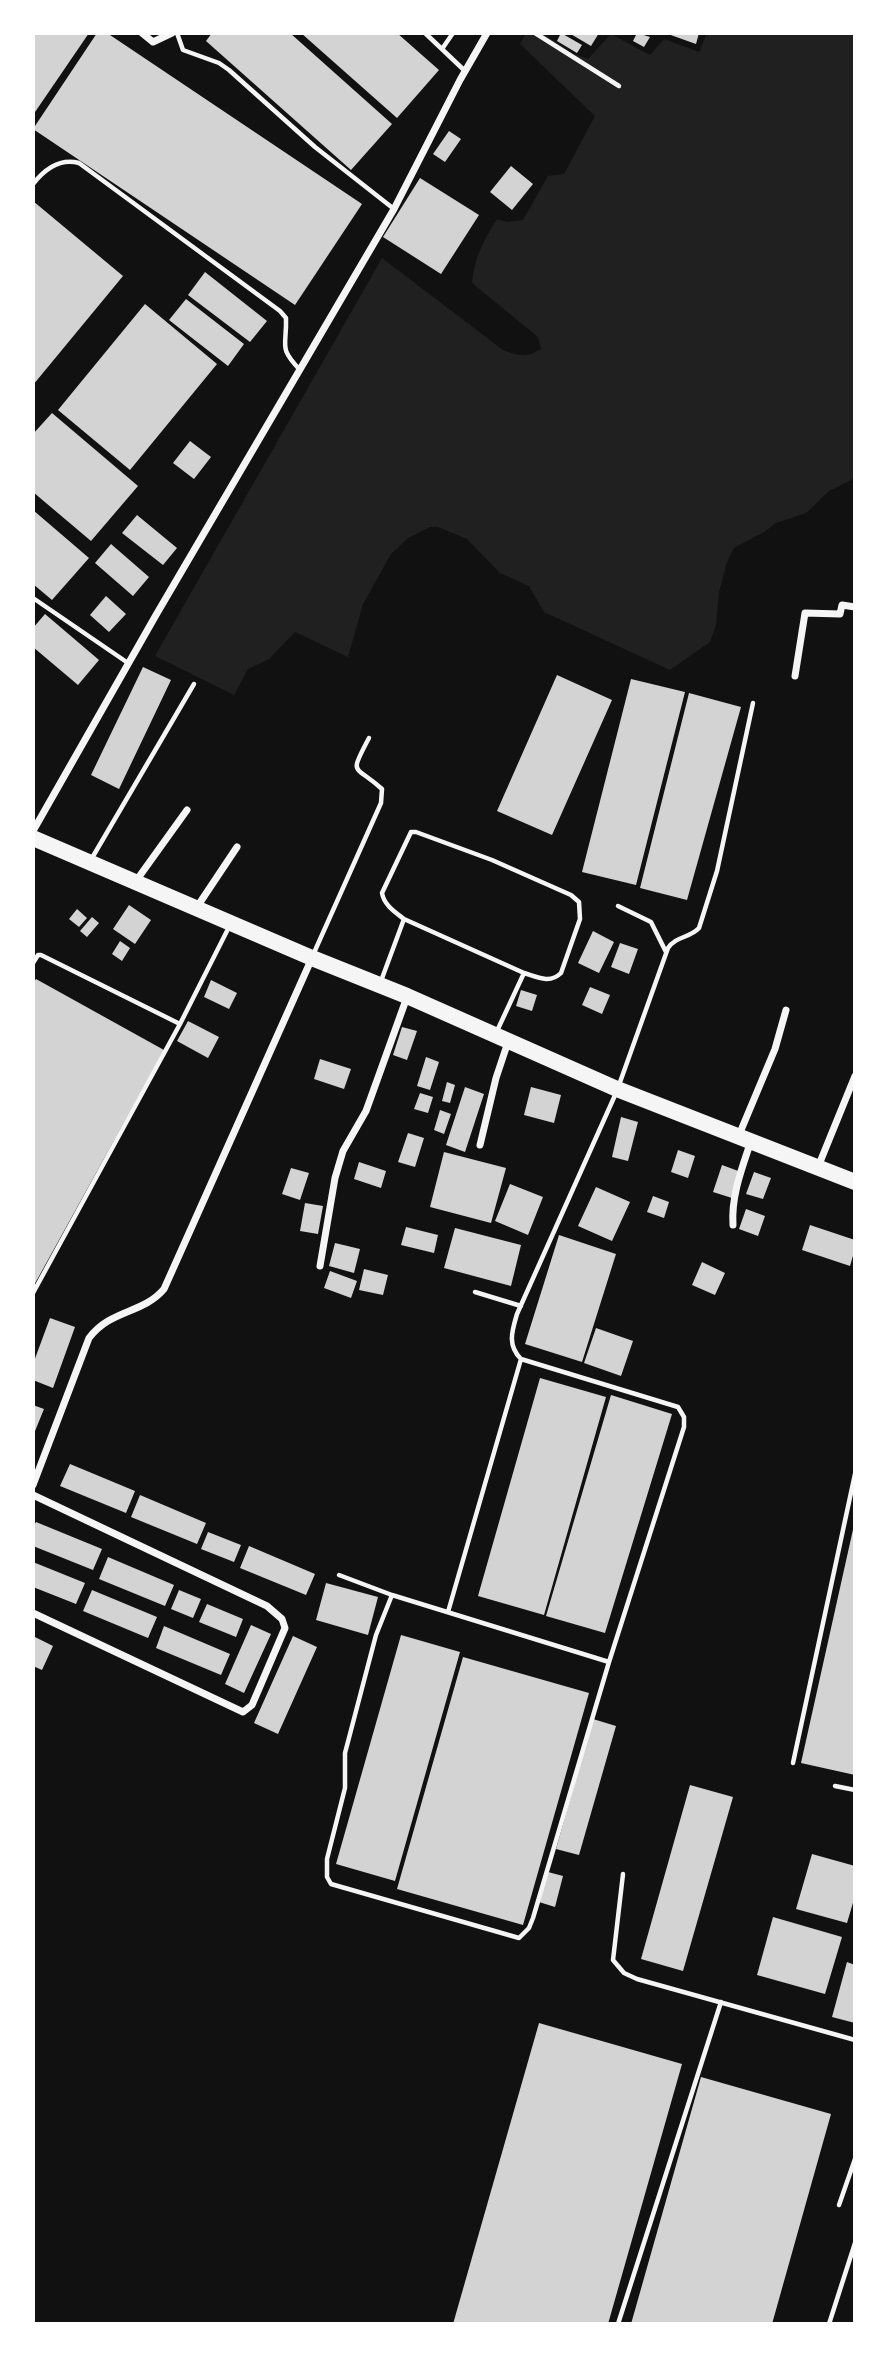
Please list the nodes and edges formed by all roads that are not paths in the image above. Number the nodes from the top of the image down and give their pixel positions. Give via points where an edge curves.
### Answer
1 (142, 33) edge
2 (172, 33) edge
3 (177, 33) edge
4 (425, 33) edge
5 (453, 33) edge
6 (487, 33) edge
7 (535, 33) edge
8 (442, 49) junction
9 (465, 71) junction
10 (619, 86) dead end
11 (33, 184) edge
12 (394, 209) junction
13 (301, 371) junction
14 (33, 598) edge
15 (855, 607) edge
16 (128, 664) junction
17 (795, 676) dead end
18 (194, 684) dead end
19 (753, 703) dead end
20 (369, 738) dead end
21 (187, 810) dead end
22 (33, 831) edge
23 (33, 838) edge
24 (237, 847) dead end
25 (89, 862) junction
26 (136, 881) junction
27 (618, 906) dead end
28 (196, 908) junction
29 (404, 919) junction
30 (231, 923) junction
31 (667, 953) junction
32 (313, 958) junction
33 (33, 963) edge
34 (524, 973) junction
35 (379, 985) junction
36 (407, 996) junction
37 (786, 1010) dead end
38 (180, 1024) junction
39 (502, 1038) junction
40 (855, 1076) edge
41 (617, 1089) junction
42 (746, 1138) junction
43 (480, 1145) dead end
44 (818, 1167) junction
45 (855, 1182) edge
46 (733, 1225) dead end
47 (320, 1266) dead end
48 (475, 1292) dead end
49 (33, 1293) edge
50 (521, 1306) junction
51 (521, 1359) junction
52 (855, 1474) edge
53 (33, 1485) edge
54 (33, 1495) edge
55 (339, 1575) dead end
56 (392, 1595) junction
57 (448, 1612) junction
58 (33, 1613) edge
59 (609, 1662) junction
60 (793, 1763) dead end
61 (835, 1786) dead end
62 (855, 1790) edge
63 (623, 1874) dead end
64 (721, 2002) junction
65 (855, 2040) edge
66 (855, 2159) edge
67 (839, 2205) dead end
68 (855, 2243) edge
69 (618, 2324) edge
70 (829, 2324) edge

1 - 2 street via 153,42
3 - 12 lane via 183,50 229,70 314,147
4 - 8 lane
5 - 8 lane
6 - 9 street
7 - 10 lane
8 - 9 lane
9 - 12 street
11 - 13 lane via 57,165 79,163 280,311 286,318 284,348
12 - 13 street
13 - 16 street
14 - 16 lane
15 - 17 street via 842,605 840,614 805,613
16 - 22 street
18 - 25 lane
19 - 31 lane via 717,871 699,928 675,940
20 - 32 lane via 357,767 382,789 381,803
21 - 26 street
23 - 25 highway
24 - 28 street
25 - 26 highway
26 - 28 highway
27 - 31 lane via 651,922
28 - 30 highway
29 - 34 lane
29 - 34 lane via 390,908 382,893 411,832 492,860 571,895 579,902 580,919 561,973 549,980
29 - 35 lane
30 - 32 highway
30 - 38 lane
31 - 41 lane
32 - 35 highway
32 - 53 street via 164,1289 149,1303 107,1319 89,1338
33 - 38 lane via 41,955
34 - 39 lane
35 - 36 highway
36 - 39 highway
36 - 47 street via 368,1108 340,1159
37 - 42 street
38 - 49 lane
39 - 41 highway
39 - 43 street
40 - 44 street
41 - 42 highway
41 - 50 lane
42 - 44 highway
42 - 46 street
44 - 45 highway
48 - 50 lane
50 - 51 lane via 511,1342
51 - 57 lane
51 - 59 lane via 678,1408 684,1417
52 - 60 lane
54 - 58 street via 267,1606 285,1628 252,1705 243,1712
55 - 56 lane
56 - 57 lane
56 - 59 lane via 376,1635 345,1754 345,1788 327,1859 331,1884 515,1938 523,1935 533,1918
57 - 59 lane
61 - 62 lane
63 - 64 lane via 616,1966 637,1979
64 - 65 lane
64 - 69 lane
66 - 67 lane
68 - 70 lane

